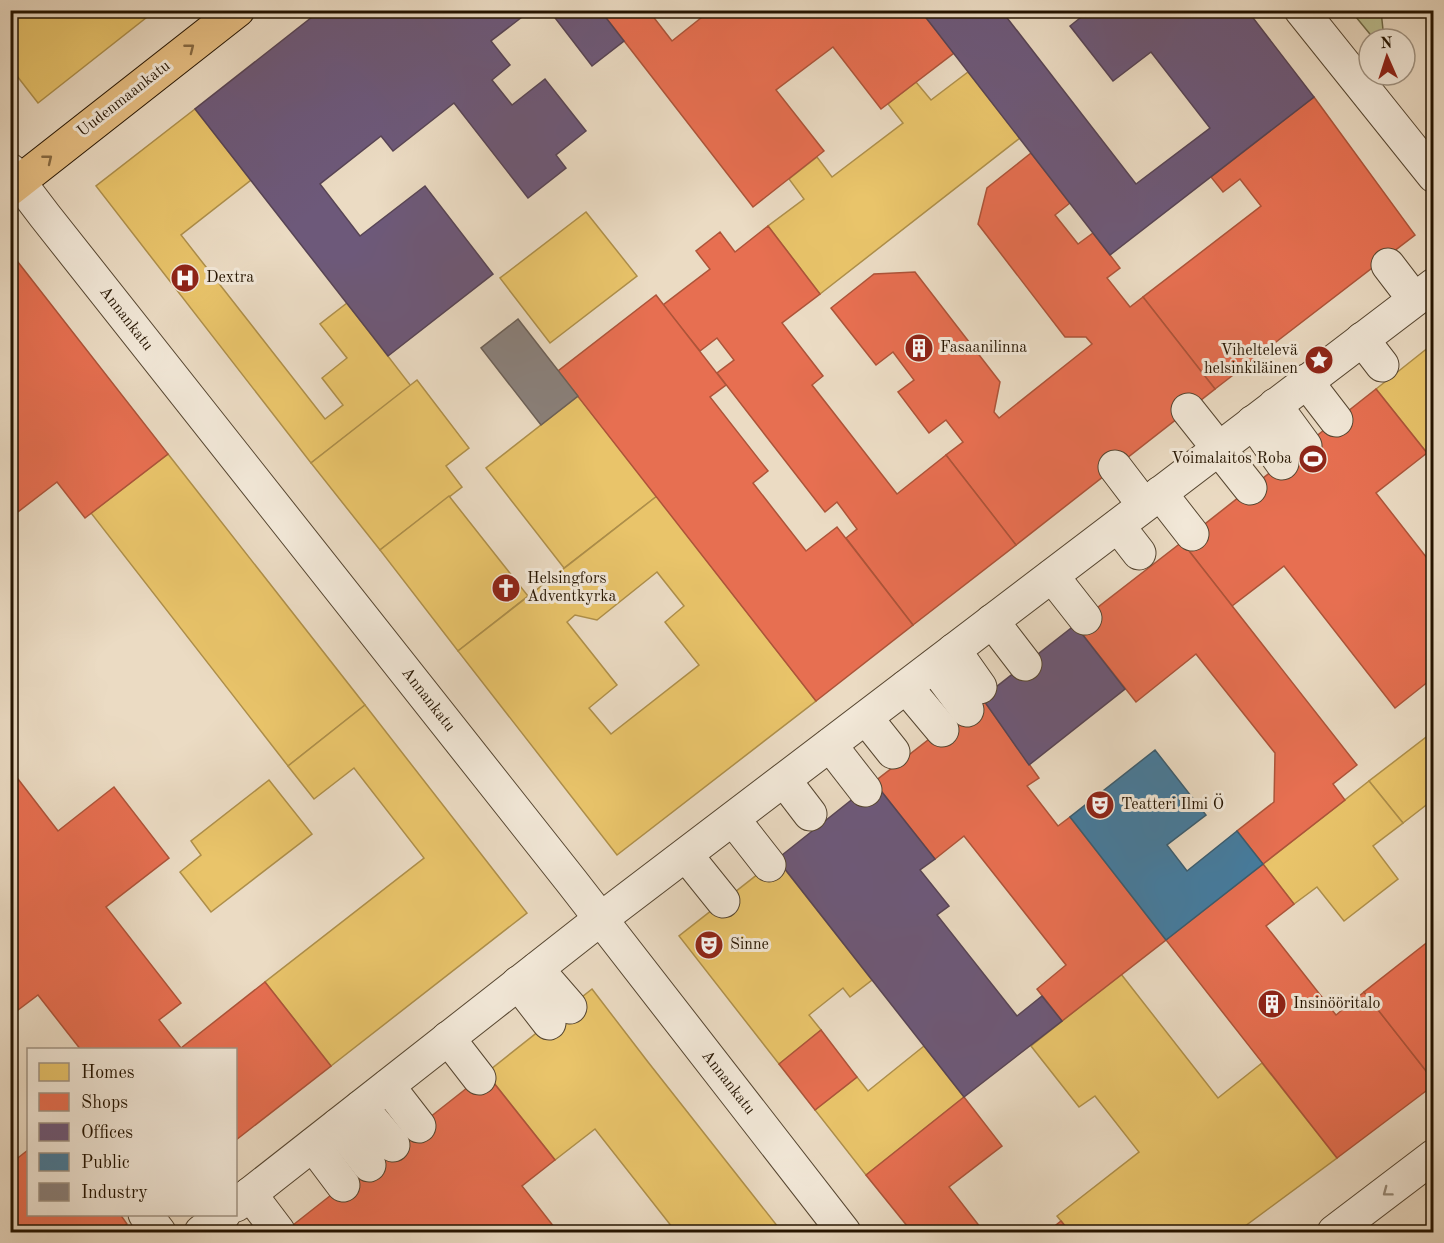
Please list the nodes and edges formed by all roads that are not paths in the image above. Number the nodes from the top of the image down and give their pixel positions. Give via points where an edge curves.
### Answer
1 (238, 10) edge
2 (1301, 10) edge
3 (1434, 176) edge
4 (14, 180) edge
5 (1388, 266) dead end
6 (1428, 291) edge
7 (1362, 339) junction
8 (1382, 365) dead end
9 (1310, 379) junction
10 (1188, 410) dead end
11 (1340, 417) dead end
12 (1236, 435) junction
13 (1115, 467) dead end
14 (1152, 499) junction
15 (1118, 526) junction
16 (1192, 534) dead end
17 (1139, 553) dead end
18 (1052, 576) junction
19 (1083, 614) dead end
20 (992, 621) junction
21 (945, 657) junction
22 (1025, 664) dead end
23 (906, 687) junction
24 (866, 718) junction
25 (823, 750) junction
26 (893, 752) dead end
27 (784, 780) junction
28 (854, 789) dead end
29 (810, 814) dead end
30 (733, 819) junction
31 (686, 855) junction
32 (769, 865) dead end
33 (723, 901) dead end
34 (600, 920) junction
35 (528, 976) junction
36 (559, 1015) dead end
37 (445, 1041) junction
38 (475, 1081) dead end
39 (388, 1086) junction
40 (337, 1126) junction
41 (418, 1126) dead end
42 (381, 1155) dead end
43 (1434, 1156) edge
44 (343, 1185) dead end
45 (243, 1200) edge
46 (146, 1216) edge
47 (279, 1231) dead end
48 (159, 1233) edge
49 (844, 1233) edge
50 (1334, 1233) edge

4 -> 1 main road, Uudenmaankatu
2 - 3 street
4 - 34 street, Annankatu
5 - 6 street
6 - 7 street
7 - 8 street
7 - 9 street
9 - 11 street
9 - 12 street
10 - 12 street
12 - 12 street via 1267,475
12 - 14 street
13 - 14 street
14 - 15 street
14 - 16 street
15 - 17 street
15 - 18 street
18 - 19 street
18 - 20 street
20 - 21 street
20 - 22 street
21 - 23 street
21 - 23 street via 966,704
23 - 24 street
24 - 25 street
24 - 26 street
25 - 27 street
25 - 28 street
27 - 29 street
27 - 30 street
30 - 31 street
30 - 32 street
31 - 33 street
31 - 34 street
34 - 35 street
34 - 49 street, Annankatu
35 - 36 street
35 - 37 street
37 - 38 street
37 - 39 street
39 - 40 street
39 - 41 street
40 - 42 street
40 - 44 street
40 - 45 street
43 -> 50 street
45 - 47 street
46 - 48 street

